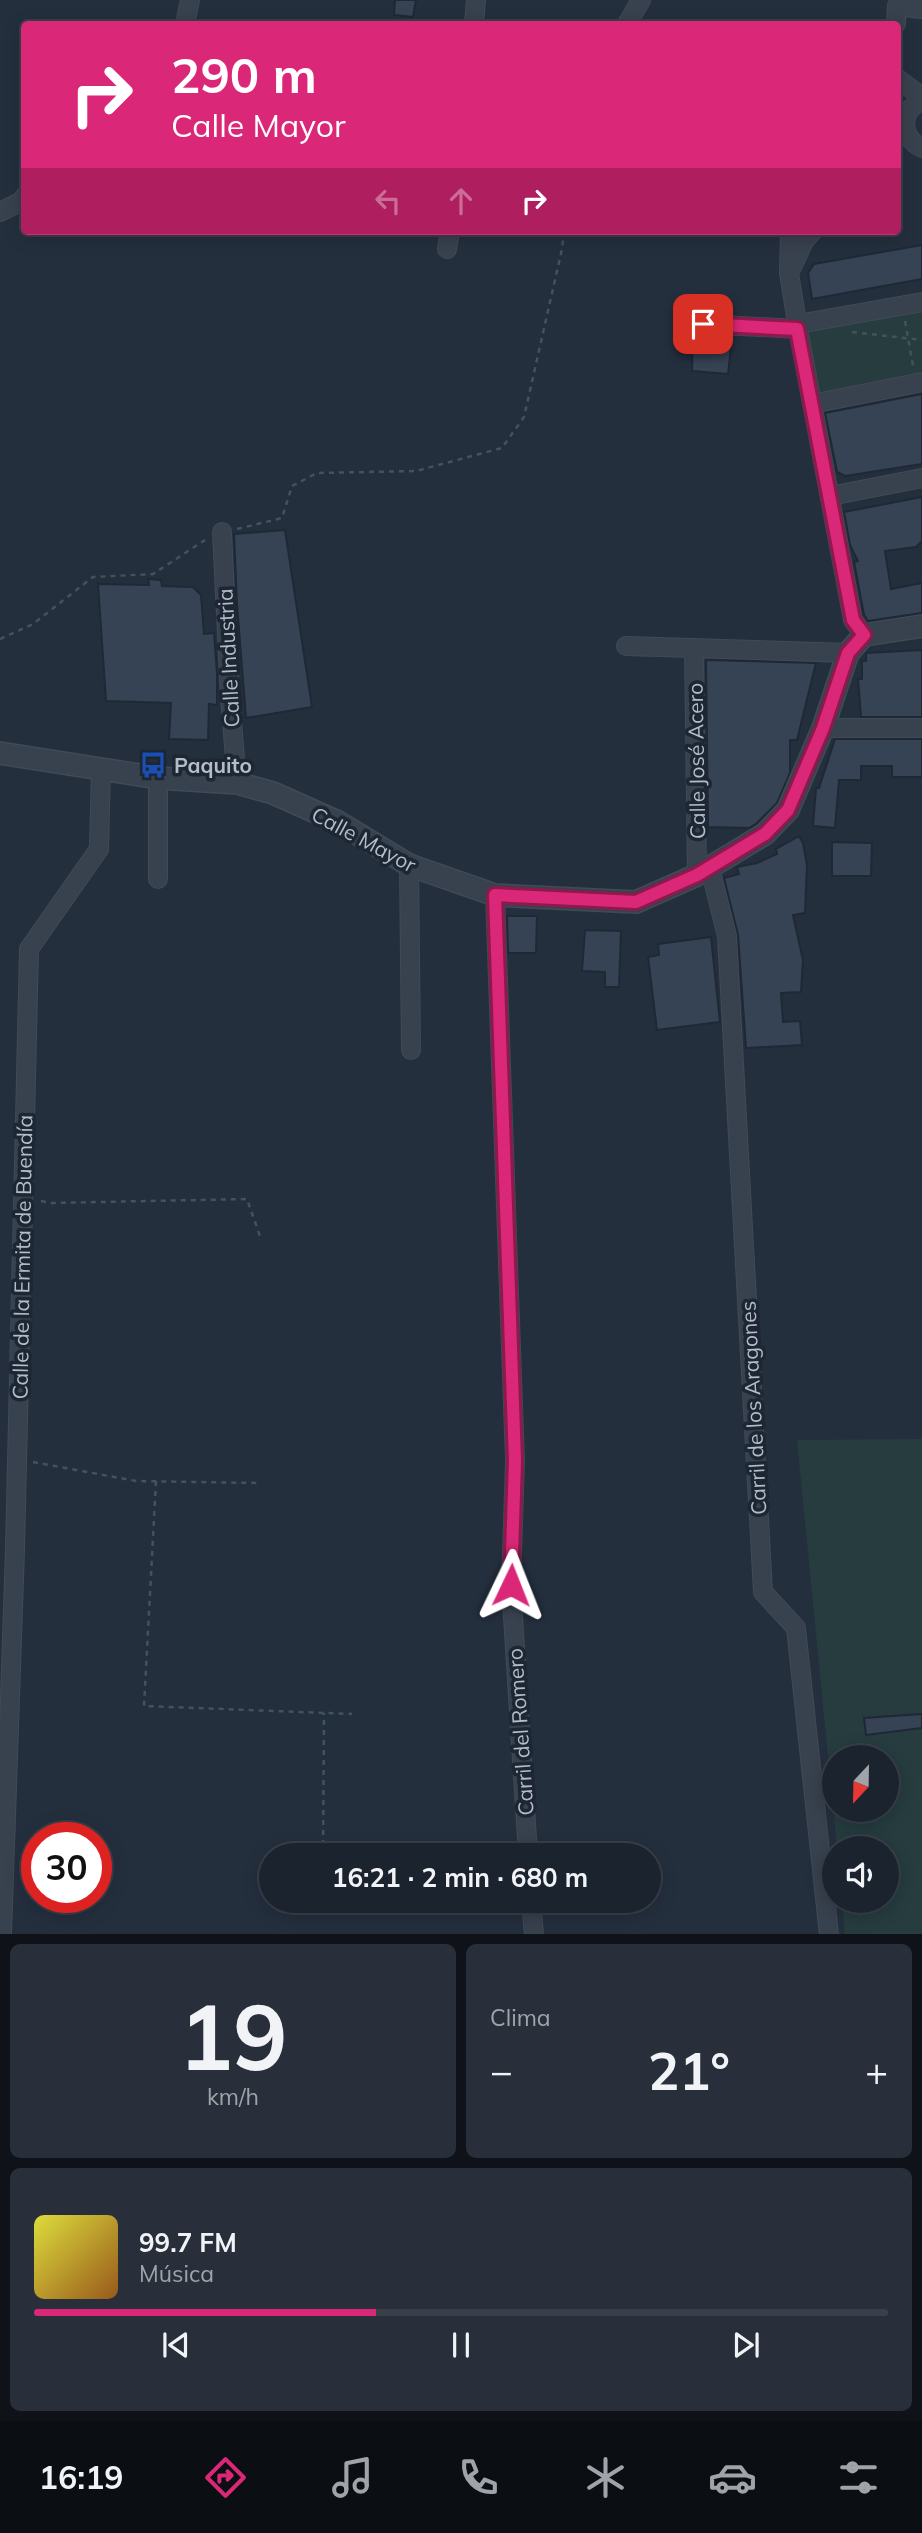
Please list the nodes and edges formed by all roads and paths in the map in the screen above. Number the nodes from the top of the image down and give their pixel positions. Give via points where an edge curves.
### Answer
1 (190, 0) edge
2 (476, 0) edge
3 (641, 0) edge
4 (922, 9) edge
5 (186, 21) edge
6 (474, 21) edge
7 (629, 21) edge
8 (896, 21) edge
9 (901, 82) edge
10 (922, 99) edge
11 (901, 126) edge
12 (922, 148) edge
13 (21, 202) edge
14 (0, 212) edge
15 (449, 235) edge
16 (564, 235) edge
17 (790, 235) edge
18 (809, 235) edge
19 (447, 249) dead end
20 (789, 273) junction
21 (922, 302) edge
22 (903, 305) junction
23 (703, 324) dead end
24 (798, 326) junction
25 (847, 331) dead end
26 (909, 340) junction
27 (922, 340) edge
28 (919, 382) edge
29 (812, 404) junction
30 (922, 478) edge
31 (830, 496) junction
32 (222, 532) junction
33 (922, 626) edge
34 (864, 635) junction
35 (0, 639) edge
36 (626, 646) dead end
37 (694, 648) junction
38 (848, 653) junction
39 (823, 728) junction
40 (922, 728) edge
41 (0, 752) edge
42 (101, 768) junction
43 (158, 778) junction
44 (237, 783) junction
45 (409, 865) junction
46 (704, 871) junction
47 (158, 879) dead end
48 (495, 895) junction
49 (411, 1050) dead end
50 (23, 1198) junction
51 (261, 1239) dead end
52 (17, 1459) junction
53 (156, 1481) junction
54 (259, 1483) dead end
55 (324, 1713) junction
56 (352, 1714) dead end
57 (323, 1843) edge
58 (527, 1843) edge
59 (532, 1913) edge
60 (2, 1934) edge
61 (534, 1934) edge
62 (830, 1934) edge

1 - 5 street
2 - 6 street
3 - 7 street
4 - 8 street via 897,6
9 - 10 street
10 - 11 street via 912,105
11 - 12 street
13 - 14 street
15 - 19 street
16 - 32 path via 524,417 502,449 416,471 317,473 292,486 282,518
17 - 20 street
18 - 20 street
20 - 24 street
21 - 22 street
22 - 24 street
22 - 26 path
23 - 24 street
24 - 29 street
25 - 26 path
26 - 27 path
26 - 28 path
28 - 29 street
29 - 31 street
30 - 31 street
31 - 34 street via 853,620
32 - 35 path via 153,574 93,577 33,624
32 - 44 street, Calle Industria
33 - 34 street
34 - 38 street, Calle Mayor
36 - 37 street
37 - 38 street
37 - 46 street, Calle José Acero
38 - 39 street, Calle Mayor
39 - 40 street
39 - 46 street, Calle Mayor via 788,810 765,834
41 - 42 street, Calle Mayor
42 - 43 street, Calle Mayor
42 - 50 street, Calle de la Ermita de Buendía via 99,849 29,949
43 - 44 street, Calle Mayor
43 - 47 street
44 - 45 street, Calle Mayor via 273,793 338,822
45 - 48 street, Calle Mayor
45 - 49 street
46 - 48 street, Calle Mayor via 636,902
46 - 62 street, Carril de los Aragones via 727,936 762,1592 796,1629
48 - 58 street, Carril del Romero via 515,1461 511,1585
50 - 51 path via 51,1203 247,1199
50 - 52 street, Calle de la Ermita de Buendía
52 - 53 path
52 - 60 street, Calle de la Ermita de Buendía
53 - 54 path
53 - 55 path via 144,1706
55 - 56 path
55 - 57 path
59 - 61 street

